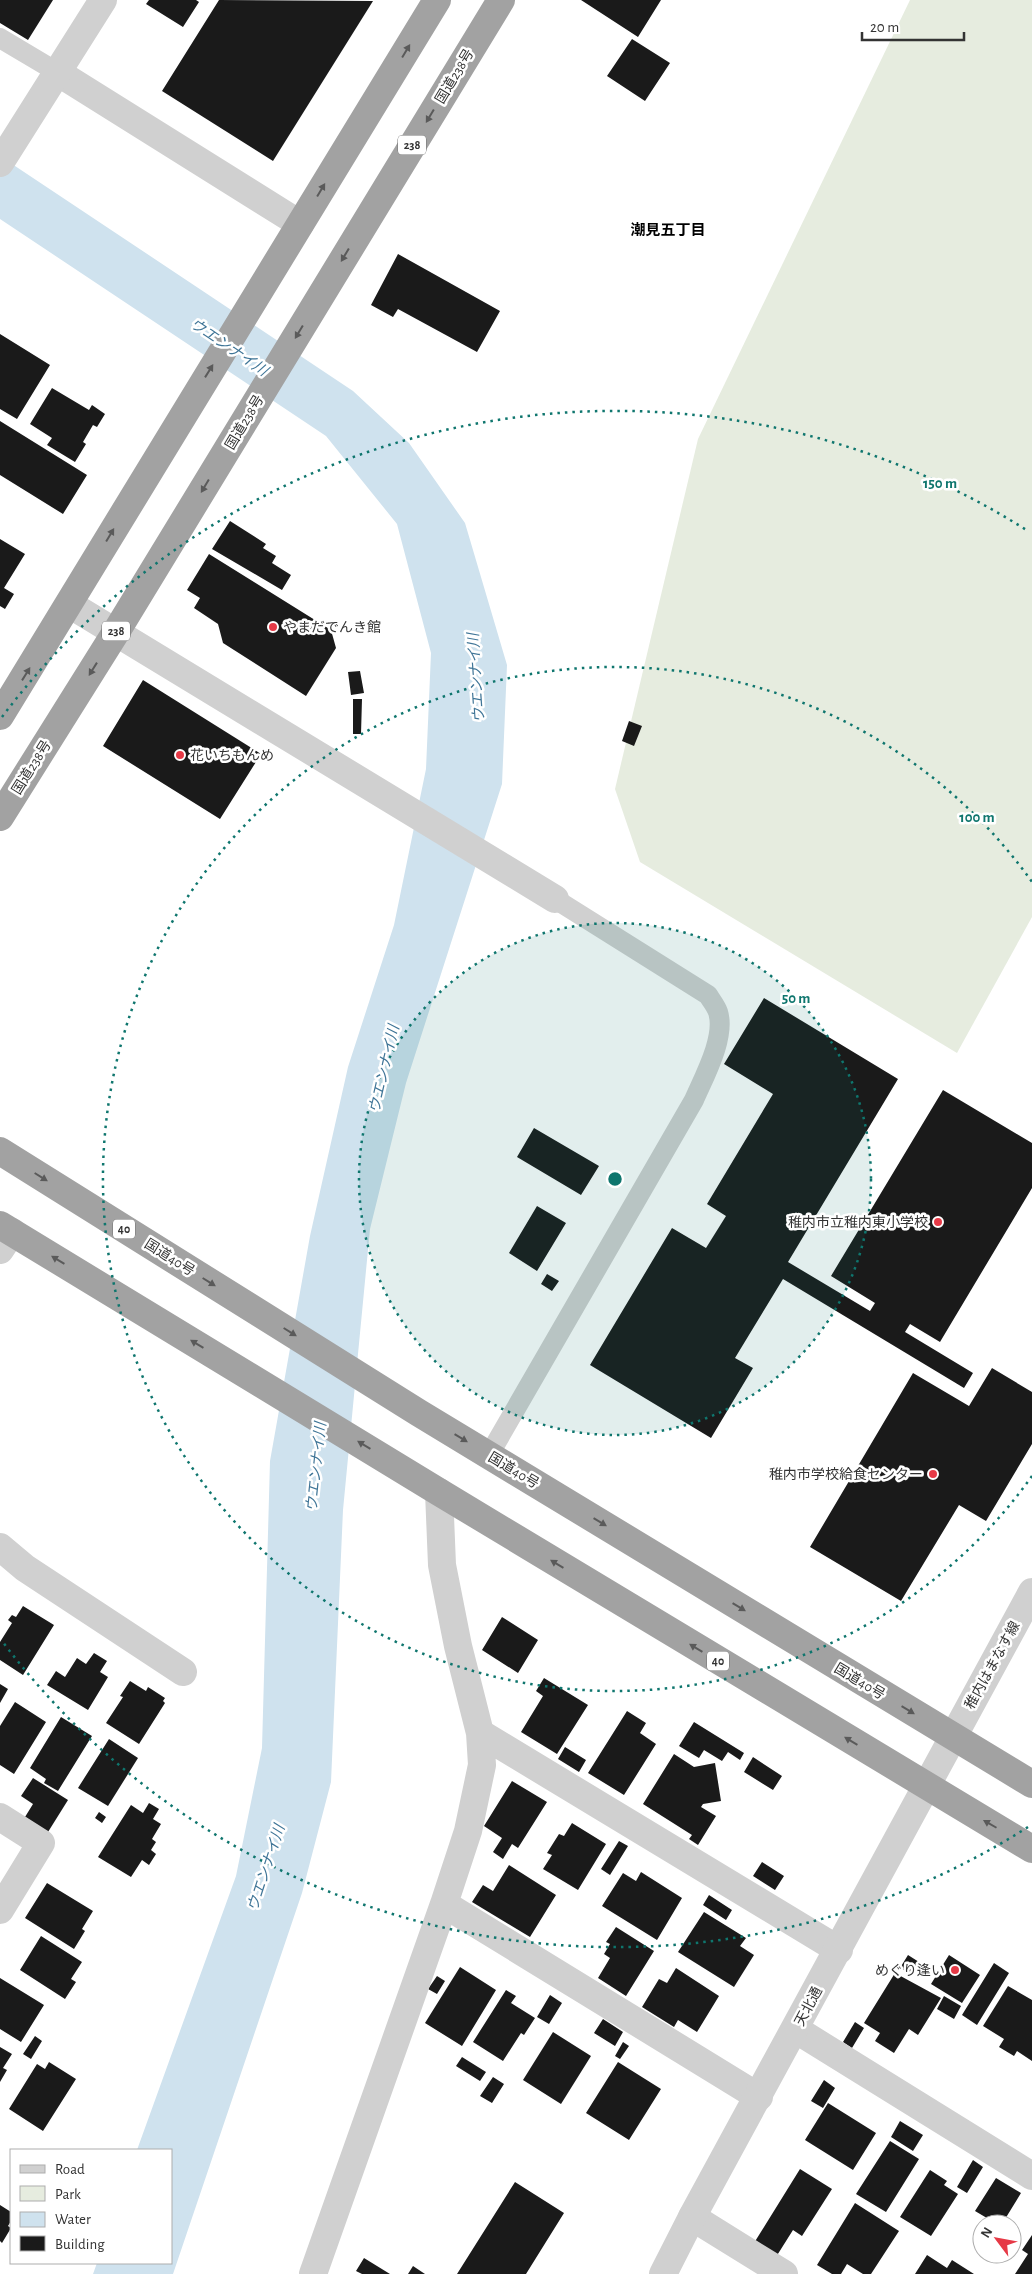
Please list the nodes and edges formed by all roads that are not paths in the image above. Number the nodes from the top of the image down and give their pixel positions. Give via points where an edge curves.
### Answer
1 (103, 0) edge
2 (437, 0) edge
3 (501, 0) edge
4 (0, 38) edge
5 (57, 72) junction
6 (0, 163) edge
7 (300, 224) junction
8 (69, 604) junction
9 (116, 632) junction
10 (0, 716) edge
11 (0, 817) edge
12 (555, 899) joint
13 (0, 1151) edge
14 (4, 1236) edge
15 (489, 1455) junction
16 (439, 1492) junction
17 (0, 1547) edge
18 (1032, 1592) edge
19 (183, 1672) dead end
20 (480, 1733) junction
21 (952, 1737) junction
22 (1032, 1784) edge
23 (926, 1786) junction
24 (0, 1817) edge
25 (1032, 1849) edge
26 (444, 1904) junction
27 (0, 1910) edge
28 (838, 1950) junction
29 (795, 2030) junction
30 (759, 2097) junction
31 (1032, 2176) edge
32 (692, 2217) junction
33 (313, 2274) edge
34 (663, 2274) edge
35 (784, 2274) edge

1 - 5 street
7 -> 2 highway
3 -> 9 highway, 国道238号 / 238
4 - 5 lane
5 - 6 street
5 - 7 street
8 -> 7 highway
8 - 9 street
10 -> 8 highway
9 -> 11 highway, 国道238号 / 238
9 - 12 street
12 - 15 lane via 708,995 718,1012 720,1031 694,1100
13 -> 15 highway, 国道40号 / 40
16 -> 14 highway, 40 via 239,1369
15 -> 21 highway, 国道40号 / 40
16 - 20 street via 442,1565
23 -> 16 highway, 40
17 - 19 street via 24,1568
18 - 21 street, 稚内はまなす線
20 - 26 street via 482,1765 472,1812
20 - 28 street
21 - 22 highway, 国道40号 / 40
21 - 23 street, 天北通
25 -> 23 highway, 40
23 - 28 street, 天北通
24 - 27 street via 41,1843
26 - 30 street
26 - 33 street
28 - 29 street, 天北通
29 - 30 street, 天北通
29 - 31 street
30 - 32 street, 天北通
32 - 34 street, 天北通
32 - 35 street

